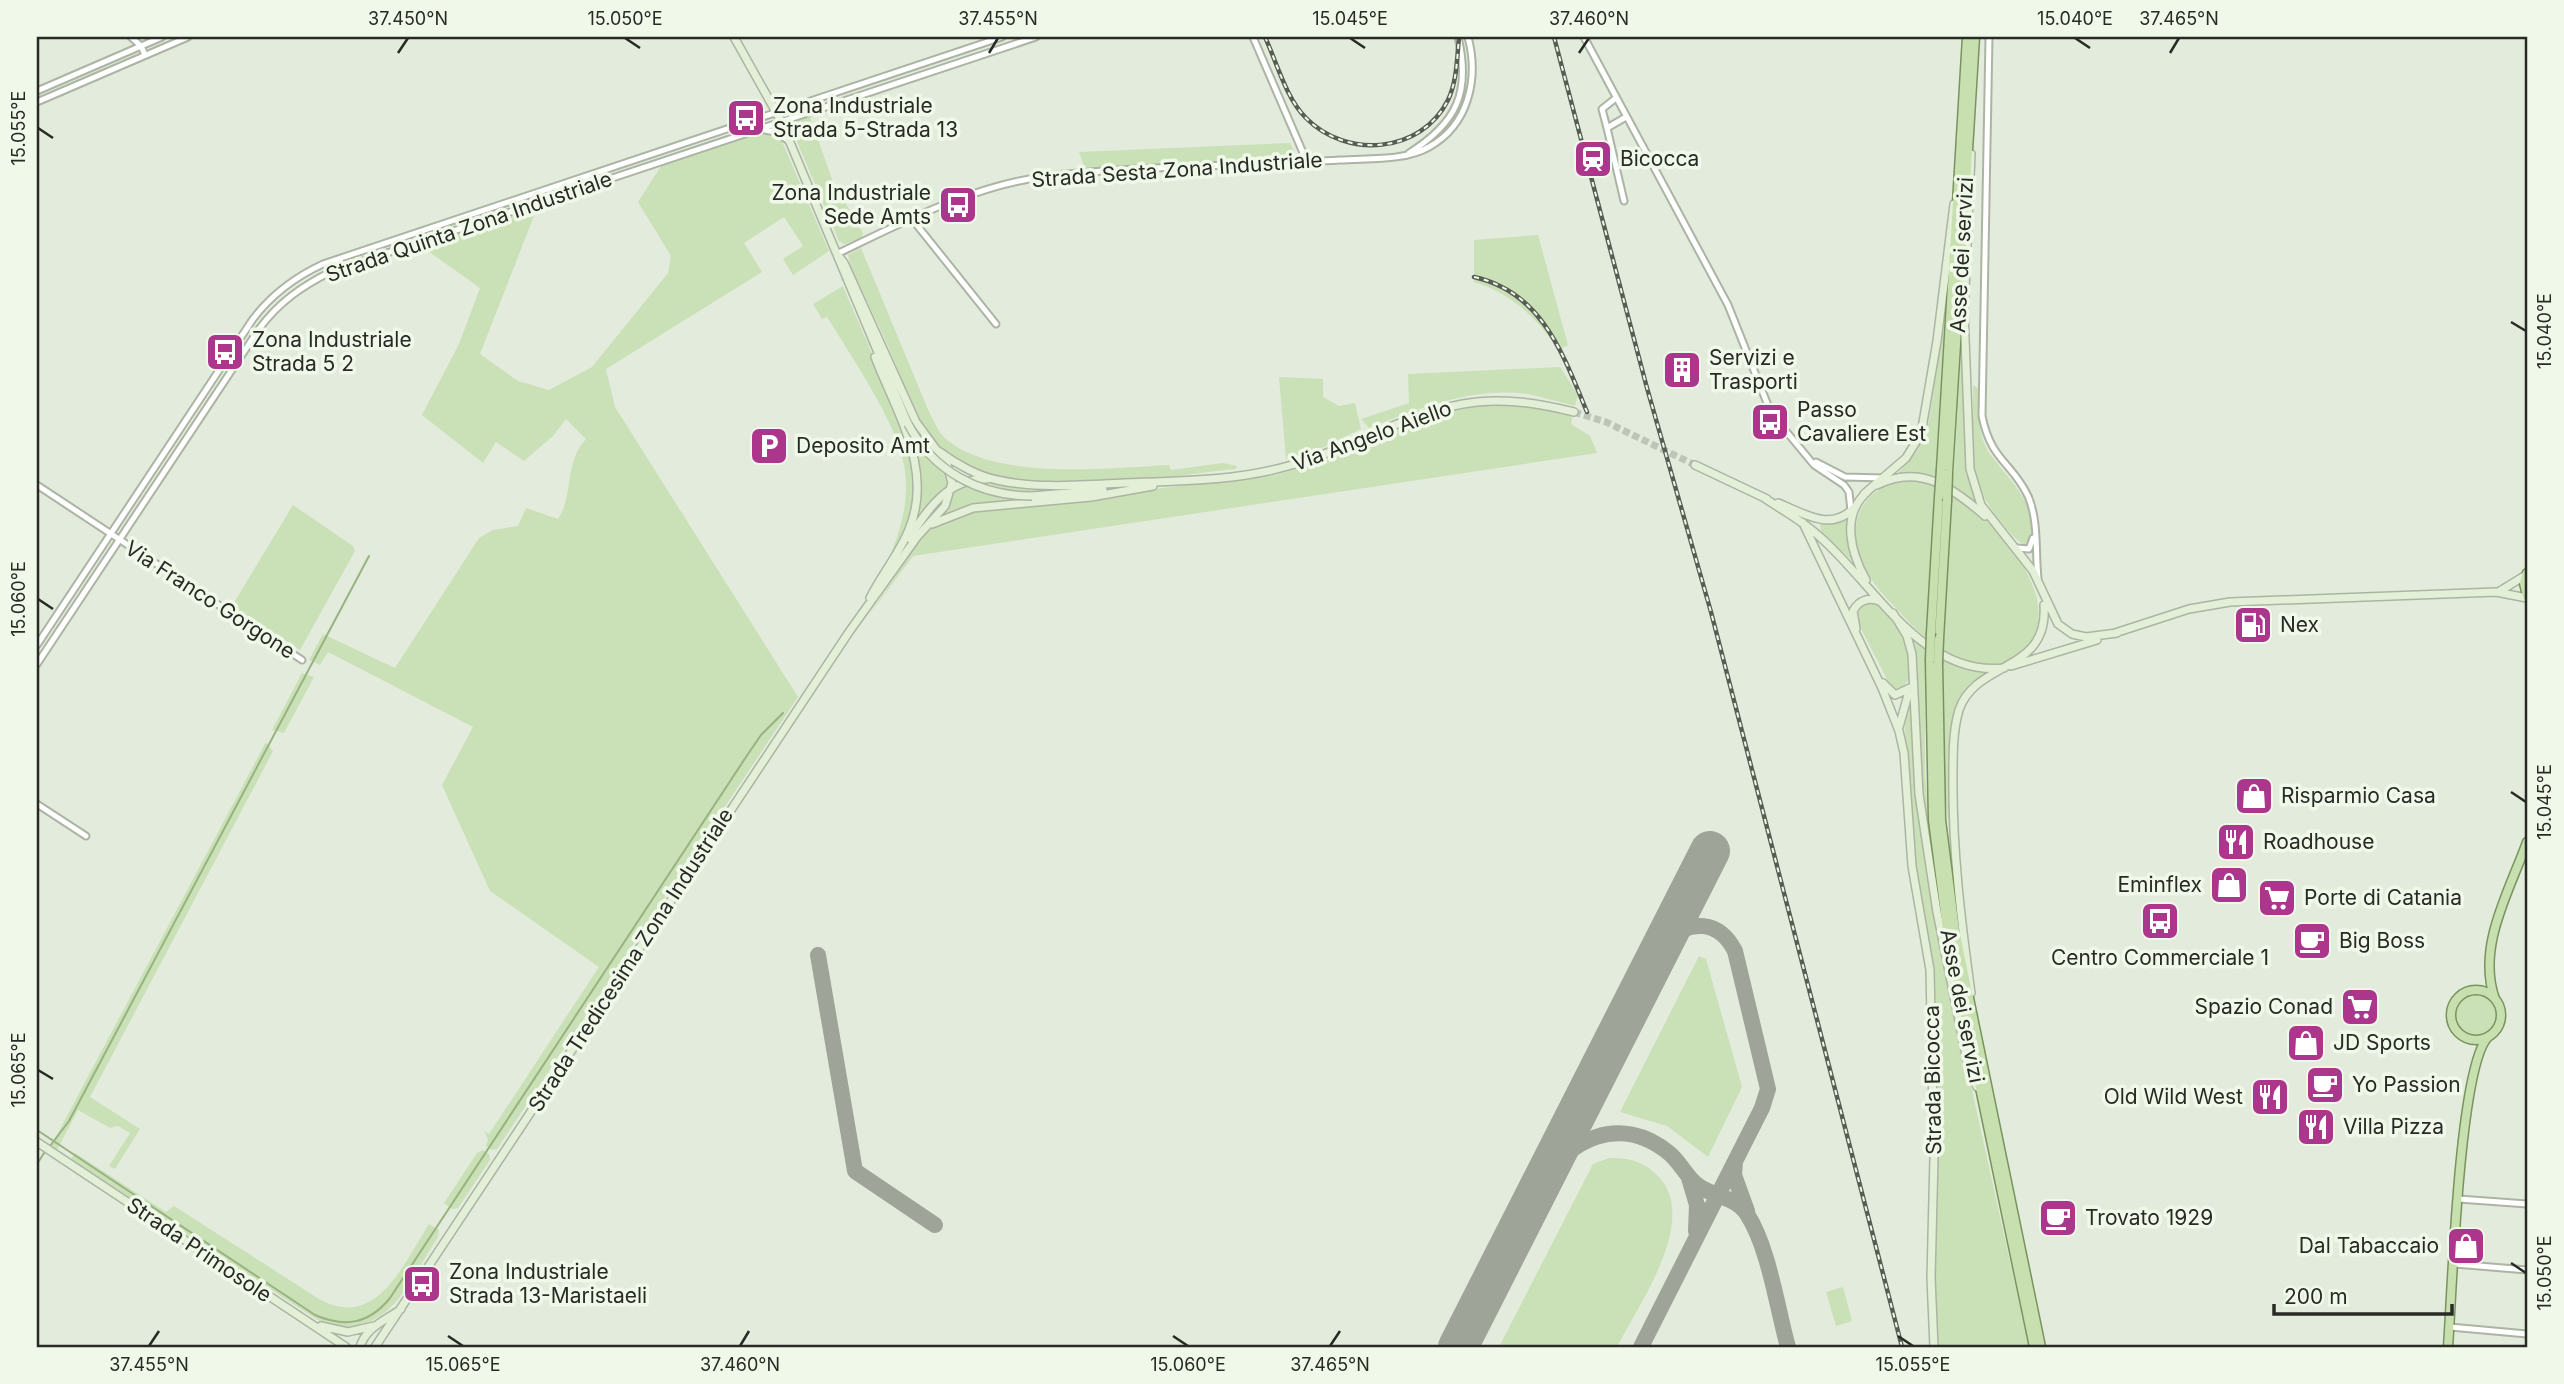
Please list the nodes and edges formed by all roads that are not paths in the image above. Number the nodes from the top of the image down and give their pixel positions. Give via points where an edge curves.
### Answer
1 (131, 37) edge
2 (162, 37) edge
3 (188, 37) edge
4 (734, 37) edge
5 (1002, 37) edge
6 (1032, 37) edge
7 (1253, 37) edge
8 (1458, 37) edge
9 (1468, 37) edge
10 (1584, 37) edge
11 (1967, 37) edge
12 (1975, 37) edge
13 (1989, 37) edge
14 (986, 39) edge
15 (141, 46) junction
16 (992, 52) junction
17 (145, 55) junction
18 (37, 91) edge
19 (1616, 98) junction
20 (37, 102) edge
21 (776, 111) junction
22 (1626, 117) junction
23 (1970, 119) junction
24 (780, 121) junction
25 (1607, 128) junction
26 (757, 130) junction
27 (790, 142) junction
28 (1406, 155) junction
29 (1307, 162) junction
30 (1958, 183) junction
31 (1624, 201) dead end
32 (912, 219) junction
33 (837, 254) junction
34 (260, 310) junction
35 (268, 317) junction
36 (250, 323) junction
37 (996, 324) dead end
38 (865, 326) junction
39 (259, 329) junction
40 (1574, 412) tunnel mouth
41 (931, 444) junction
42 (1807, 457) junction
43 (1695, 465) tunnel mouth
44 (1944, 471) junction
45 (1894, 478) junction
46 (1880, 479) junction
47 (995, 480) junction
48 (1171, 482) junction
49 (37, 485) edge
50 (1149, 486) junction
51 (951, 489) junction
52 (1864, 494) junction
53 (1763, 498) junction
54 (1857, 504) junction
55 (1851, 511) junction
56 (1803, 523) junction
57 (1995, 524) junction
58 (1851, 525) junction
59 (2035, 525) junction
60 (925, 528) junction
61 (110, 534) junction
62 (119, 540) junction
63 (2017, 548) junction
64 (2527, 574) edge
65 (2039, 582) junction
66 (877, 584) junction
67 (2042, 592) junction
68 (2496, 592) junction
69 (1873, 593) junction
70 (2527, 597) edge
71 (1884, 604) junction
72 (862, 613) junction
73 (1893, 613) junction
74 (2117, 633) junction
75 (1857, 636) junction
76 (37, 645) edge
77 (302, 660) dead end
78 (1869, 661) junction
79 (1934, 662) junction
80 (37, 664) edge
81 (2010, 666) junction
82 (1914, 677) junction
83 (1910, 688) junction
84 (1899, 731) junction
85 (37, 804) edge
86 (86, 836) dead end
87 (2527, 842) edge
88 (2490, 968) junction
89 (2473, 990) junction
90 (2495, 999) junction
91 (2488, 1037) junction
92 (2468, 1039) junction
93 (1982, 1066) junction
94 (2474, 1067) junction
95 (1979, 1094) junction
96 (37, 1142) edge
97 (2459, 1199) junction
98 (2527, 1204) edge
99 (2455, 1264) junction
100 (2527, 1270) edge
101 (401, 1308) junction
102 (295, 1314) junction
103 (374, 1326) junction
104 (2450, 1327) junction
105 (2527, 1334) edge
106 (346, 1347) edge
107 (360, 1347) edge
108 (378, 1347) edge
109 (1934, 1347) edge
110 (2034, 1347) edge
111 (2042, 1347) edge
112 (2448, 1347) edge

1 - 15 street
2 - 15 street
3 - 17 street
4 - 21 main road
5 - 14 street, Strada Quinta Zona Industriale
6 - 16 street, Strada Quinta Zona Industriale
7 - 29 street
8 - 28 street via 1465,77 1457,104 1437,133
9 - 28 street via 1474,69 1465,106 1437,142
10 - 19 street
11 - 30 main road, Asse dei servizi
12 - 23 main road, Asse dei servizi
13 - 59 street via 1982,416 1992,450 2027,495
14 - 16 street
14 - 21 street, Strada Quinta Zona Industriale
15 - 17 street
15 - 18 street
16 - 24 street, Strada Quinta Zona Industriale
17 - 20 street
19 - 22 street
19 - 25 street via 1602,109
21 - 24 main road
21 - 34 street, Strada Quinta Zona Industriale via 323,264 290,282
22 - 25 street
22 - 42 street via 1728,305 1771,413
23 - 44 main road, Asse dei servizi
23 - 57 main road via 1972,178 1964,312 1970,469 1981,505
24 - 26 street, Strada Quinta Zona Industriale
24 - 27 main road
25 - 31 street
26 - 27 street via 771,130
26 - 35 street, Strada Quinta Zona Industriale via 330,272 296,290
27 - 33 main road
28 - 29 street, Strada Sesta Zona Industriale
29 - 32 street, Strada Sesta Zona Industriale via 1036,177
30 - 44 main road, Asse dei servizi
30 - 46 main road via 1924,422 1912,451
32 - 33 street, Strada Sesta Zona Industriale
32 - 37 street
33 - 38 main road
33 - 41 main road via 916,422
34 - 35 street
34 - 36 street, Strada Quinta Zona Industriale
35 - 39 street, Strada Quinta Zona Industriale
36 - 39 street
36 - 61 street, Strada Quinta Zona Industriale
38 - 50 main road, bridge via 908,424 931,456 965,482 994,493 1032,496
38 - 66 main road via 912,449 919,481 909,529
39 - 62 street, Strada Quinta Zona Industriale
40 - 48 main road, Via Angelo Aiello via 1505,401 1462,404 1290,466
41 - 47 main road
41 - 51 main road via 951,471
42 - 46 street via 1844,477
42 - 55 street via 1844,485
43 - 53 main road
44 - 79 main road, bridge
45 - 46 street
45 - 52 main road
45 - 57 main road via 1923,477 1943,484
46 - 52 main road
47 - 48 main road via 1052,485
47 - 51 main road via 977,479
48 - 50 main road
49 - 61 street, Via Franco Gorgone
50 - 60 main road via 973,508
51 - 60 main road via 945,506
51 - 66 main road via 930,506
52 - 54 main road
53 - 55 main road via 1823,521 1837,520
53 - 56 main road
54 - 55 main road
54 - 58 main road
55 - 58 street
56 - 69 main road
56 - 75 main road
57 - 63 main road
58 - 69 main road via 1852,550
59 - 63 street via 2031,547
59 - 65 street
60 - 72 main road
61 - 62 street, Via Franco Gorgone
61 - 76 street, Strada Quinta Zona Industriale
62 - 77 street, Via Franco Gorgone
62 - 80 street, Strada Quinta Zona Industriale
63 - 65 main road
64 - 68 main road
64 - 70 main road
65 - 67 main road
66 - 72 main road
67 - 74 main road via 2052,615 2072,634 2095,637
67 - 81 main road via 2042,630 2026,655
68 - 70 main road
68 - 74 main road via 2210,604
69 - 71 main road
71 - 73 main road
71 - 75 main road via 1868,599 1856,607
72 - 101 main road, Strada Tredicesima Zona Industriale
73 - 81 main road via 1959,665
73 - 82 main road via 1909,642
74 - 81 main road
75 - 78 main road
78 - 83 main road via 1891,694
78 - 84 main road
79 - 93 main road, Asse dei servizi via 1945,858
79 - 95 main road, Asse dei servizi via 1930,765 1940,883
81 - 93 main road via 1968,693 1955,733 1958,876
82 - 83 main road
82 - 95 main road via 1916,760 1932,882 1967,1059
83 - 84 main road
84 - 109 main road, Strada Bicocca via 1912,866 1930,970
85 - 86 street
87 - 88 main road via 2503,901
88 - 89 main road via 2483,983
88 - 90 main road
89 - 90 main road
89 - 92 main road via 2459,997 2451,1012 2454,1026
90 - 91 main road via 2501,1020
91 - 92 main road
91 - 94 main road
92 - 94 main road
93 - 111 main road, Asse dei servizi
94 - 97 main road
95 - 110 main road, Asse dei servizi
96 - 102 main road, Strada Primosole
97 - 98 street
97 - 99 main road
99 - 100 street
99 - 104 main road
101 - 103 main road
101 - 108 main road, Strada Tredicesima Zona Industriale
102 - 103 main road via 337,1332
102 - 106 main road, Strada Primosole
103 - 107 main road
104 - 105 street
104 - 112 main road

